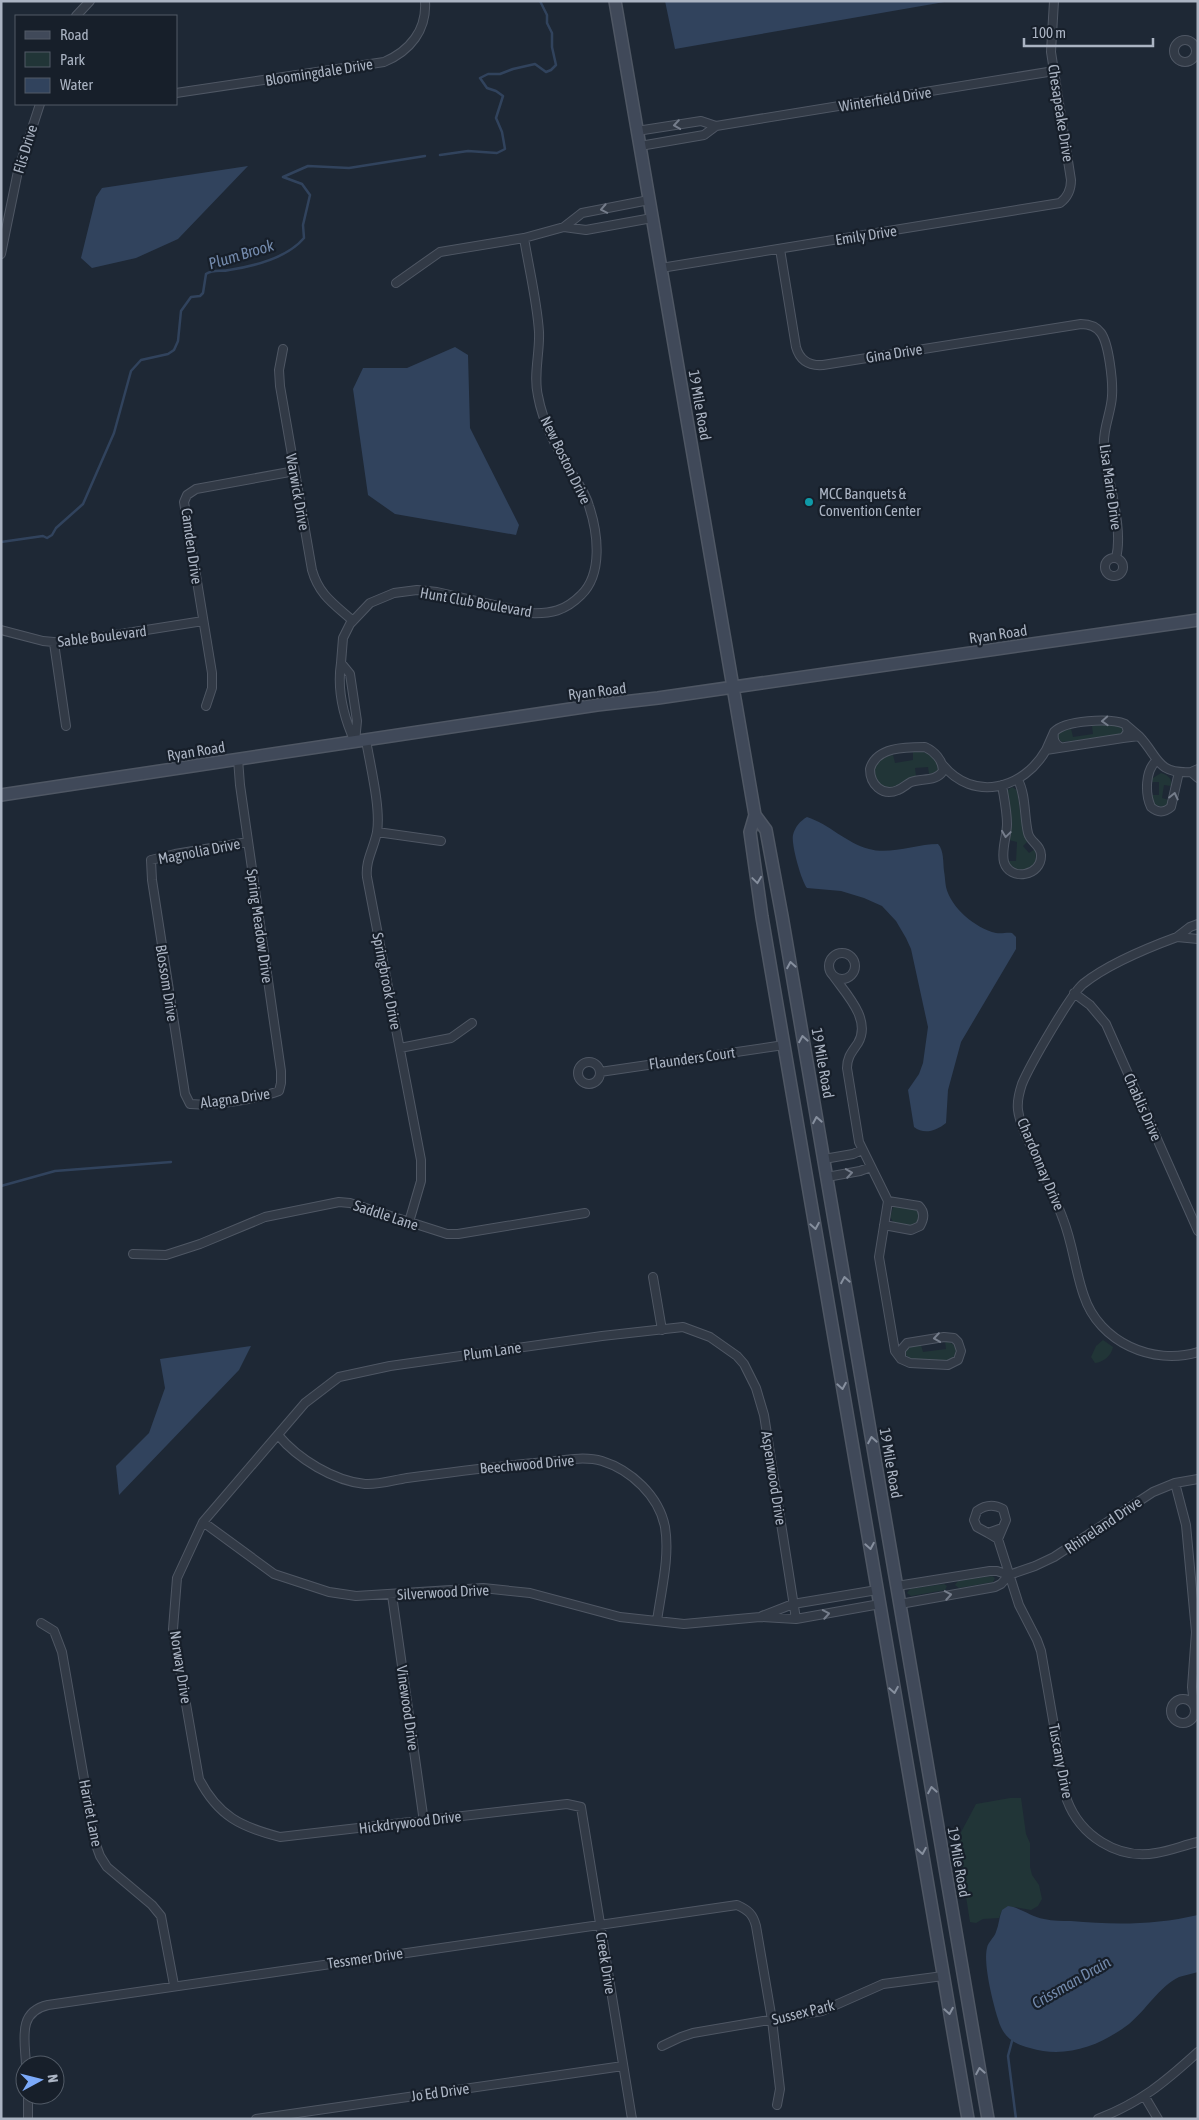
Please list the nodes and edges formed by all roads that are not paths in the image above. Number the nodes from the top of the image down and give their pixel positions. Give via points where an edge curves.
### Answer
1 (90, 1) edge
2 (425, 1) edge
3 (614, 1) edge
4 (1054, 1) edge
5 (77, 15) edge
6 (1054, 71) junction
7 (178, 93) edge
8 (40, 105) edge
9 (716, 126) junction
10 (637, 131) junction
11 (640, 146) junction
12 (1068, 195) joint
13 (649, 200) junction
14 (652, 218) junction
15 (564, 227) junction
16 (524, 238) junction
17 (780, 249) junction
18 (1, 254) edge
19 (661, 268) junction
20 (396, 283) dead end
21 (1098, 329) joint
22 (283, 349) dead end
23 (295, 471) junction
24 (1116, 558) dead end
25 (586, 590) joint
26 (353, 620) junction
27 (1198, 620) edge
28 (203, 621) junction
29 (1, 630) edge
30 (54, 643) junction
31 (733, 688) junction
32 (206, 706) dead end
33 (1125, 724) junction
34 (66, 726) dead end
35 (1054, 732) junction
36 (1139, 736) junction
37 (1123, 738) junction
38 (360, 741) junction
39 (1060, 747) junction
40 (1046, 750) junction
41 (238, 760) junction
42 (1156, 761) junction
43 (942, 764) junction
44 (1178, 772) junction
45 (1196, 773) edge
46 (953, 776) junction
47 (938, 777) junction
48 (1018, 780) junction
49 (1002, 785) junction
50 (1, 795) edge
51 (755, 815) junction
52 (377, 832) junction
53 (440, 841) dead end
54 (248, 842) junction
55 (753, 857) junction
56 (772, 858) junction
57 (151, 860) joint
58 (1198, 924) edge
59 (1177, 937) junction
60 (1198, 939) edge
61 (832, 974) junction
62 (847, 978) junction
63 (844, 991) junction
64 (1074, 993) junction
65 (778, 1008) junction
66 (799, 1013) junction
67 (472, 1023) dead end
68 (784, 1045) junction
69 (400, 1048) junction
70 (600, 1072) dead end
71 (279, 1091) joint
72 (190, 1104) joint
73 (862, 1150) junction
74 (824, 1159) junction
75 (871, 1167) junction
76 (806, 1178) junction
77 (827, 1179) junction
78 (888, 1201) junction
79 (585, 1213) dead end
80 (409, 1222) junction
81 (884, 1225) junction
82 (1198, 1231) edge
83 (133, 1254) dead end
84 (654, 1277) dead end
85 (662, 1330) junction
86 (908, 1343) junction
87 (894, 1345) junction
88 (726, 1347) joint
89 (1198, 1352) edge
90 (901, 1359) junction
91 (278, 1435) junction
92 (1198, 1478) edge
93 (1175, 1483) junction
94 (859, 1485) junction
95 (880, 1488) junction
96 (203, 1522) junction
97 (1002, 1528) junction
98 (988, 1533) junction
99 (998, 1539) junction
100 (1009, 1575) junction
101 (897, 1586) junction
102 (877, 1590) junction
103 (392, 1595) junction
104 (793, 1604) junction
105 (880, 1604) junction
106 (900, 1604) junction
107 (760, 1617) junction
108 (796, 1619) junction
109 (658, 1621) junction
110 (41, 1623) dead end
111 (886, 1642) junction
112 (907, 1646) junction
113 (1192, 1687) junction
114 (1180, 1699) junction
115 (1194, 1705) junction
116 (581, 1807) joint
117 (424, 1822) junction
118 (241, 1824) joint
119 (1198, 1842) edge
120 (600, 1926) junction
121 (936, 1936) junction
122 (958, 1941) junction
123 (943, 1976) junction
124 (174, 1985) junction
125 (772, 2020) junction
126 (662, 2046) dead end
127 (1198, 2052) edge
128 (26, 2055) edge
129 (624, 2066) junction
130 (1145, 2097) junction
131 (28, 2105) edge
132 (777, 2105) dead end
133 (28, 2119) edge
134 (256, 2119) edge
135 (632, 2119) edge
136 (968, 2119) edge
137 (988, 2119) edge
138 (1098, 2119) edge
139 (1158, 2119) edge

1 - 5 street
2 - 7 street, Bloomingdale Drive via 424,18 416,39 401,53 384,62
3 - 10 main road, 19 Mile Road
4 - 6 street, Chesapeake Drive via 1051,52
6 - 9 street, Winterfield Drive
6 - 12 street, Chesapeake Drive via 1071,180
8 - 18 street, Flis Drive via 18,171
9 -> 10 street, Winterfield Drive via 701,121
9 - 11 street, Winterfield Drive via 704,136
10 - 11 main road, 19 Mile Road
11 - 13 main road, 19 Mile Road
12 - 17 street, Emily Drive via 1055,204
13 - 14 main road, 19 Mile Road
13 -> 15 street via 582,213
14 - 15 street via 586,230
14 - 19 main road, 19 Mile Road
15 - 16 street
16 - 20 street via 440,252
16 - 25 street, New Boston Drive via 539,334 536,384 539,402 554,443 589,505 594,527 597,566
17 - 19 street, Emily Drive
17 - 21 street, Gina Drive via 796,347 802,358 811,364 823,365 1081,324
19 - 31 main road, 19 Mile Road
21 - 24 street, Lisa Marie Drive via 1104,340 1112,387 1104,448 1118,535
22 - 23 street, Warwick Drive via 280,386
23 - 26 street, Warwick Drive via 316,583 322,594
23 - 28 street, Camden Drive via 196,489 187,495 184,509
25 - 26 street, Hunt Club Boulevard via 567,607 544,613 529,613 438,592 404,592 370,604
26 - 38 street, Hunt Club Boulevard via 343,638 341,663 350,674
27 - 31 main road, Ryan Road
28 - 30 street, Sable Boulevard
28 - 32 street, Camden Drive via 212,680
29 - 30 street, Sable Boulevard
30 - 34 street
31 - 38 main road, Ryan Road
31 - 51 main road, 19 Mile Road
33 -> 35 street via 1108,720 1062,726
33 - 36 street
33 - 37 street via 1128,731
35 - 39 street via 1054,742
35 - 40 street
36 - 37 street
36 - 42 street
37 - 39 street
38 - 41 main road, Ryan Road
38 - 52 street, Springbrook Drive via 376,806
39 - 40 street
40 - 48 street
41 - 50 main road, Ryan Road
41 - 54 street, Spring Meadow Drive
42 - 44 street via 1164,768
42 -> 44 street via 1150,769 1148,781 1148,800 1154,810 1162,812 1171,807
43 - 46 street
43 - 47 street via 943,771
43 - 47 street via 930,749 919,747 882,753 874,759 870,769 874,785 886,792 897,791 913,781
44 - 45 street
46 - 47 street
46 - 49 street via 978,786
48 - 49 street
49 -> 48 street via 1007,821 1004,860 1012,872 1027,874 1037,868 1041,856 1028,833
51 - 55 main road, 19 Mile Road via 750,832
51 - 56 main road, 19 Mile Road via 766,830
52 - 53 street
52 - 69 street, Springbrook Drive via 366,867 367,877
54 - 57 street, Magnolia Drive
54 - 71 street, Spring Meadow Drive via 281,1071
55 - 56 main road via 763,853
55 -> 65 main road, 19 Mile Road
66 -> 56 main road, 19 Mile Road
57 - 72 street, Blossom Drive via 185,1094
58 - 59 street, Chardonnay Drive
59 - 60 street, Chardonnay Drive
59 - 64 street, Chardonnay Drive via 1106,970
61 - 62 street via 839,979
61 - 62 street via 832,958 848,954 854,960 855,969
61 - 63 street
62 - 63 street
63 - 73 street via 863,1027 847,1068
64 - 82 street, Chablis Drive via 1090,1005 1106,1024
64 - 89 street, Chardonnay Drive via 1024,1079 1018,1110 1022,1127 1067,1228 1084,1297 1094,1317 1134,1349 1155,1355 1180,1356
65 - 66 main road via 790,1004
65 - 68 main road, 19 Mile Road
74 -> 66 main road, 19 Mile Road
67 - 69 street via 451,1038
68 - 70 street, Flaunders Court
68 - 76 main road, 19 Mile Road
69 - 80 street, Springbrook Drive via 421,1160 421,1181
71 - 72 street, Alagna Drive via 221,1102
73 - 74 street
73 - 75 street
74 - 77 main road, 19 Mile Road
77 -> 75 street
75 - 78 street
76 - 77 main road via 814,1186 822,1185
76 -> 94 main road, 19 Mile Road
95 -> 77 main road, 19 Mile Road
78 - 81 street
78 - 81 street via 919,1206 924,1218 920,1226 911,1230
79 - 80 street, Saddle Lane via 458,1234 447,1234
80 - 83 street, Saddle Lane via 339,1202 265,1216 166,1255
81 - 87 street via 879,1257
84 - 85 street
85 - 88 street, Plum Lane via 683,1327
85 - 91 street, Plum Lane via 390,1366 339,1377 306,1403
86 - 87 street
86 - 90 street via 901,1350
90 -> 86 street via 910,1363 951,1365 958,1360 961,1351 958,1342 950,1337
87 - 90 street
88 - 104 street, Aspenwood Drive via 744,1364 764,1415
91 - 96 street, Norway Drive
91 - 109 street, Beechwood Drive via 322,1470 367,1484 486,1467 583,1459 601,1461 625,1470 648,1491 665,1527 666,1548
92 - 93 street, Rhineland Drive
93 - 100 street, Rhineland Drive via 1139,1500 1044,1563
93 - 113 street via 1186,1524 1196,1632
94 - 95 main road via 872,1481
94 -> 102 main road, 19 Mile Road
95 - 101 main road, 19 Mile Road
96 - 103 street, Silverwood Drive via 274,1574 329,1592 356,1596
96 - 118 street, Norway Drive via 177,1578 174,1629 199,1779 225,1815
97 - 98 street
97 - 98 street via 1006,1520 1003,1509 993,1506 981,1508 974,1520 977,1527
97 - 99 street
98 - 99 street
99 - 100 street, Tuscany Drive
100 - 101 street, Rhineland Drive via 990,1571
106 -> 100 street, Rhineland Drive via 995,1587
100 - 119 street, Tuscany Drive via 1041,1651 1067,1800 1078,1822 1091,1836 1119,1851 1157,1853
101 - 106 main road, 19 Mile Road
102 - 104 street, Silverwood Drive
102 - 105 main road, 19 Mile Road
103 - 109 street, Silverwood Drive via 483,1588 530,1593 620,1617
103 - 117 street, Vinewood Drive
104 - 107 street, Silverwood Drive
104 - 108 street, Aspenwood Drive
108 -> 105 street, Silverwood Drive
105 - 111 main road, 19 Mile Road
106 - 112 main road, 19 Mile Road
107 - 108 street, Silverwood Drive
107 - 109 street, Silverwood Drive via 684,1624
110 - 124 street, Harriet Lane via 54,1631 62,1652 94,1842 107,1867 161,1916
111 - 112 main road via 895,1651
111 -> 121 main road, 19 Mile Road
122 -> 112 main road, 19 Mile Road
113 - 114 street
113 - 115 street
114 - 115 street
114 - 115 street via 1172,1707 1176,1721 1192,1720
116 - 117 street, Hickdrywood Drive via 567,1804
116 - 120 street, Creek Drive
117 - 118 street, Hickdrywood Drive via 280,1837
120 - 124 street, Tessmer Drive
120 - 125 street, Tessmer Drive via 727,1905 746,1909 756,1926
120 - 129 street, Creek Drive
121 - 122 main road via 948,1933
121 - 123 main road, 19 Mile Road
137 -> 122 main road, 19 Mile Road
123 - 125 street, Sussex Park via 883,1984 822,2011
123 -> 136 main road, 19 Mile Road
124 - 128 street, Tessmer Drive via 39,2007 32,2012 25,2027
125 - 126 street, Sussex Park via 693,2033
125 - 132 street via 780,2089
127 - 130 street
129 - 134 street, Jo Ed Drive
129 - 135 street, Creek Drive
130 - 138 street
130 - 139 street
131 - 133 street

